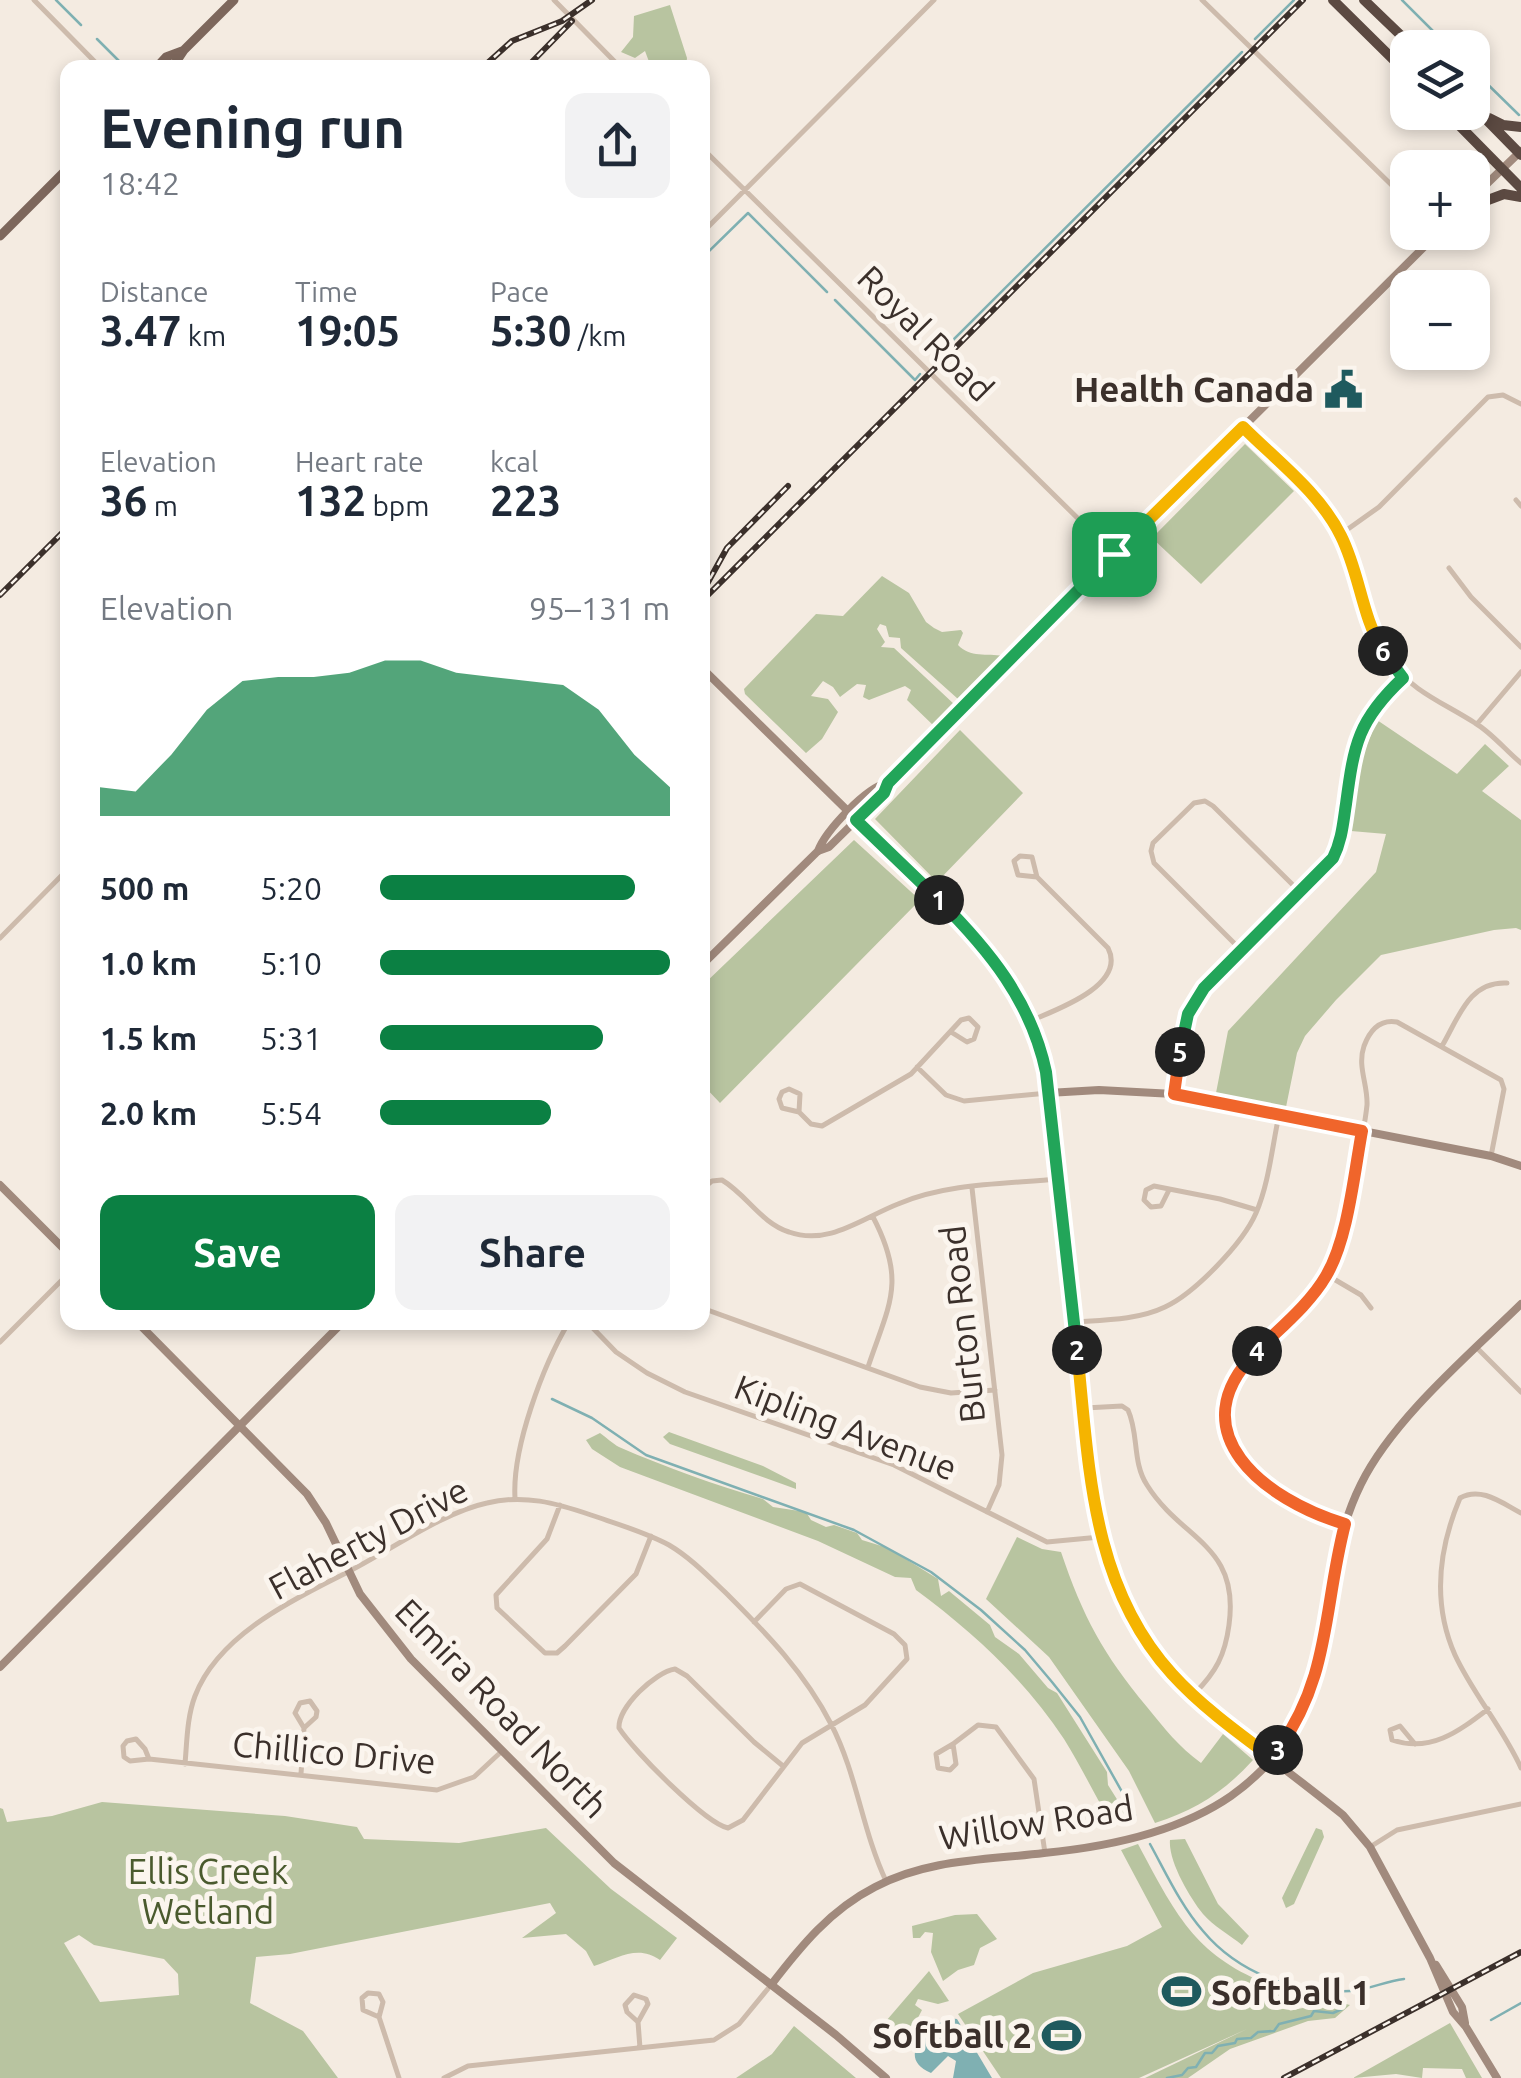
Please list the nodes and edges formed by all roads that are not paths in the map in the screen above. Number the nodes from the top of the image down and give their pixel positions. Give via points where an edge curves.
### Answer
1 (34, 0) edge
2 (234, 0) edge
3 (554, 0) edge
4 (934, 0) edge
5 (1202, 0) edge
6 (1333, 0) edge
7 (1364, 0) edge
8 (1395, 30) edge
9 (184, 50) junction
10 (1390, 56) edge
11 (94, 60) edge
12 (163, 60) edge
13 (177, 60) edge
14 (614, 60) edge
15 (1490, 117) edge
16 (1490, 122) edge
17 (1521, 127) edge
18 (1464, 130) edge
19 (1520, 153) edge
20 (710, 156) edge
21 (1502, 168) junction
22 (60, 176) edge
23 (1490, 180) edge
24 (1390, 183) edge
25 (1521, 188) edge
26 (746, 190) junction
27 (1521, 198) edge
28 (1490, 199) edge
29 (710, 225) edge
30 (0, 236) edge
31 (1421, 250) edge
32 (1521, 404) edge
33 (1243, 427) junction
34 (1341, 534) junction
35 (1114, 554) junction
36 (1450, 568) dead end
37 (1521, 647) edge
38 (1521, 672) edge
39 (710, 676) edge
40 (1403, 678) junction
41 (1477, 724) junction
42 (1521, 763) edge
43 (888, 783) junction
44 (848, 812) junction
45 (856, 820) junction
46 (818, 851) junction
47 (1037, 877) junction
48 (60, 878) edge
49 (1300, 892) junction
50 (0, 938) edge
51 (1241, 950) junction
52 (710, 957) edge
53 (1507, 983) dead end
54 (1030, 1021) junction
55 (951, 1032) junction
56 (1442, 1046) junction
57 (917, 1067) junction
58 (1048, 1093) junction
59 (1174, 1094) junction
60 (799, 1112) junction
61 (1278, 1115) junction
62 (1362, 1131) junction
63 (1491, 1156) junction
64 (1521, 1166) edge
65 (1058, 1178) junction
66 (710, 1183) edge
67 (0, 1185) edge
68 (972, 1188) junction
69 (1169, 1190) junction
70 (1257, 1210) junction
71 (873, 1217) junction
72 (60, 1245) edge
73 (1327, 1275) junction
74 (60, 1282) edge
75 (1521, 1304) edge
76 (1371, 1308) dead end
77 (710, 1311) edge
78 (1074, 1322) junction
79 (144, 1330) edge
80 (335, 1330) edge
81 (564, 1330) edge
82 (595, 1330) edge
83 (0, 1342) edge
84 (1477, 1348) junction
85 (868, 1368) junction
86 (995, 1390) junction
87 (1521, 1392) edge
88 (1084, 1408) junction
89 (240, 1427) junction
90 (515, 1498) junction
91 (560, 1505) junction
92 (987, 1512) junction
93 (1521, 1513) edge
94 (1345, 1524) junction
95 (651, 1536) junction
96 (1100, 1537) junction
97 (350, 1572) junction
98 (754, 1622) junction
99 (0, 1666) edge
100 (1193, 1695) junction
101 (1488, 1709) junction
102 (832, 1726) junction
103 (304, 1728) junction
104 (954, 1744) junction
105 (1415, 1744) junction
106 (502, 1751) junction
107 (1272, 1758) junction
108 (149, 1760) junction
109 (185, 1764) junction
110 (783, 1766) junction
111 (1521, 1768) edge
112 (300, 1774) junction
113 (1521, 1804) edge
114 (1370, 1847) junction
115 (1046, 1853) junction
116 (886, 1881) junction
117 (771, 1984) junction
118 (379, 2017) junction
119 (638, 2022) junction
120 (640, 2049) junction
121 (400, 2078) edge
122 (444, 2078) edge
123 (886, 2078) edge
124 (1497, 2078) edge

1 - 11 street
2 - 9 main road
3 - 14 street
4 - 26 street
5 - 24 street
6 - 10 highway
7 - 8 highway
9 - 12 main road
9 - 13 main road
15 - 17 highway
16 - 19 highway
18 - 21 highway
19 - 21 street
20 - 26 street, Royal Road
21 - 23 street
21 - 25 highway
22 - 30 main road
26 - 29 street
26 - 35 street, Royal Road
27 - 28 highway
31 - 33 street
32 - 34 street via 1503,394 1488,397 1379,507
33 - 34 street via 1317,500
33 - 35 street
34 - 40 street via 1375,637
35 - 43 street
36 - 37 street
38 - 41 street
39 - 44 street
40 - 41 street
40 - 49 street via 1361,730 1342,836 1333,858
41 - 42 street
43 - 44 street
43 - 45 street
44 - 45 street
44 - 46 street
45 - 46 street
45 - 54 street via 990,952
46 - 52 street
47 - 47 street via 1032,858 1014,861 1018,875
47 - 54 street via 1113,956 1112,968 1096,986
48 - 50 street
49 - 51 street
49 - 51 street via 1205,802 1194,803 1153,842 1154,863
51 - 59 street via 1188,1014
53 - 56 street via 1491,982 1474,993
54 - 58 street
55 - 55 street via 967,1042 978,1027 964,1018
55 - 57 street
56 - 62 street via 1397,1022 1373,1029 1360,1064 1367,1102
56 - 63 street via 1501,1080
57 - 58 street via 956,1100
57 - 60 street via 822,1126
58 - 59 street
58 - 65 street
59 - 61 street
60 - 60 street via 782,1108 782,1092 797,1091
61 - 62 street
61 - 70 street
62 - 63 street
62 - 73 street
63 - 64 street
65 - 68 street
65 - 78 street
66 - 71 street via 722,1180 768,1222 794,1234 830,1234
67 - 72 street
68 - 71 street via 898,1204
68 - 86 street, Burton Road
69 - 69 street via 1154,1186 1144,1200 1161,1206
69 - 70 street
70 - 78 street via 1219,1262 1166,1307
71 - 85 street via 894,1272
73 - 76 street
73 - 94 street via 1234,1376 1224,1414 1231,1444 1278,1495
74 - 83 street
75 - 84 street, Willow Road
77 - 85 street
78 - 88 street
79 - 89 street, Elmira Road North
80 - 89 street
81 - 90 street via 517,1454
82 - 92 street, Kipling Avenue via 616,1352 685,1392 894,1465
84 - 87 street
84 - 94 street, Willow Road via 1386,1442
85 - 86 street via 937,1391
86 - 92 street, Burton Road via 1002,1465
88 - 96 street
88 - 100 street via 1128,1410 1145,1482 1211,1552 1228,1580 1232,1606 1223,1657
89 - 97 street, Elmira Road North via 310,1498
89 - 99 street
90 - 91 street, Flaherty Drive
90 - 97 street, Flaherty Drive via 455,1513
91 - 95 street, Flaherty Drive
91 - 95 street via 547,1539 496,1595 497,1608 546,1654 557,1653 628,1583
92 - 96 street, Kipling Avenue via 1047,1542
93 - 101 street via 1482,1493 1466,1494 1443,1547 1448,1638
94 - 107 street, Willow Road via 1316,1680
95 - 98 street, Flaherty Drive via 691,1560
96 - 100 street via 1135,1624
97 - 106 street, Elmira Road North via 387,1632
97 - 109 street, Flaherty Drive via 312,1590 220,1654 196,1695
98 - 102 street, Flaherty Drive via 806,1681
98 - 102 street via 800,1584 905,1645 908,1659 901,1668 865,1705
100 - 107 street
101 - 105 street via 1446,1738
101 - 111 street
102 - 110 street via 802,1742
102 - 116 street, Flaherty Drive
103 - 103 street via 316,1717 310,1701 296,1707
103 - 112 street
104 - 104 street via 936,1754 938,1768 956,1764
104 - 115 street via 978,1725 996,1727 1034,1779
105 - 105 street via 1392,1740 1390,1730 1400,1726
106 - 112 street, Chillico Drive via 474,1777 438,1790
106 - 117 street, Elmira Road North via 614,1863
107 - 114 street
107 - 115 street, Willow Road via 1200,1814
108 - 108 street, Chillico Drive via 136,1739 123,1746 130,1762
108 - 109 street, Chillico Drive
109 - 112 street, Chillico Drive
110 - 110 street via 736,1826 720,1826 625,1737 619,1720 662,1672 675,1669
113 - 114 street via 1397,1830
114 - 124 street via 1453,2012
115 - 116 street, Willow Road via 953,1862
116 - 117 street, Willow Road via 819,1926
117 - 120 street, Willow Road via 739,2024 714,2040
117 - 123 street, Elmira Road North
118 - 118 street via 383,2002 368,1993 363,2010
118 - 121 street
119 - 119 street via 648,2004 634,1995 625,2006
119 - 120 street
120 - 122 street, Willow Road via 468,2066

